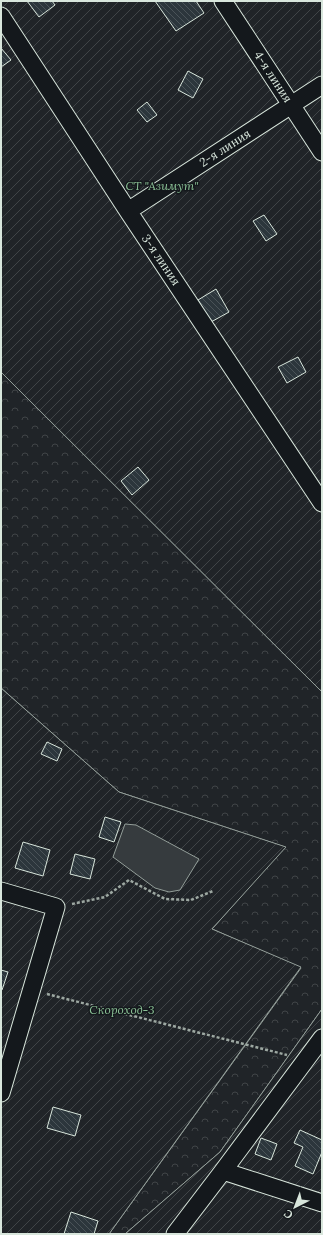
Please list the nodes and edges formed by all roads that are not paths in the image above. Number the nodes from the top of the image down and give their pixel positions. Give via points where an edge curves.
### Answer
1 (223, 1) edge
2 (1, 16) edge
3 (322, 85) edge
4 (291, 105) junction
5 (322, 152) edge
6 (128, 211) junction
7 (322, 503) edge
8 (1, 891) edge
9 (322, 1038) edge
10 (1, 1094) edge
11 (223, 1171) junction
12 (322, 1204) edge
13 (175, 1234) edge

1 - 4 street, 4-я линия
2 - 6 street, 3-я линия
3 - 4 street, 2-я линия
4 - 5 street, 4-я линия
4 - 6 street, 2-я линия
6 - 7 street, 3-я линия
8 - 10 street via 56,907
9 - 11 street
11 - 12 street
11 - 13 street

